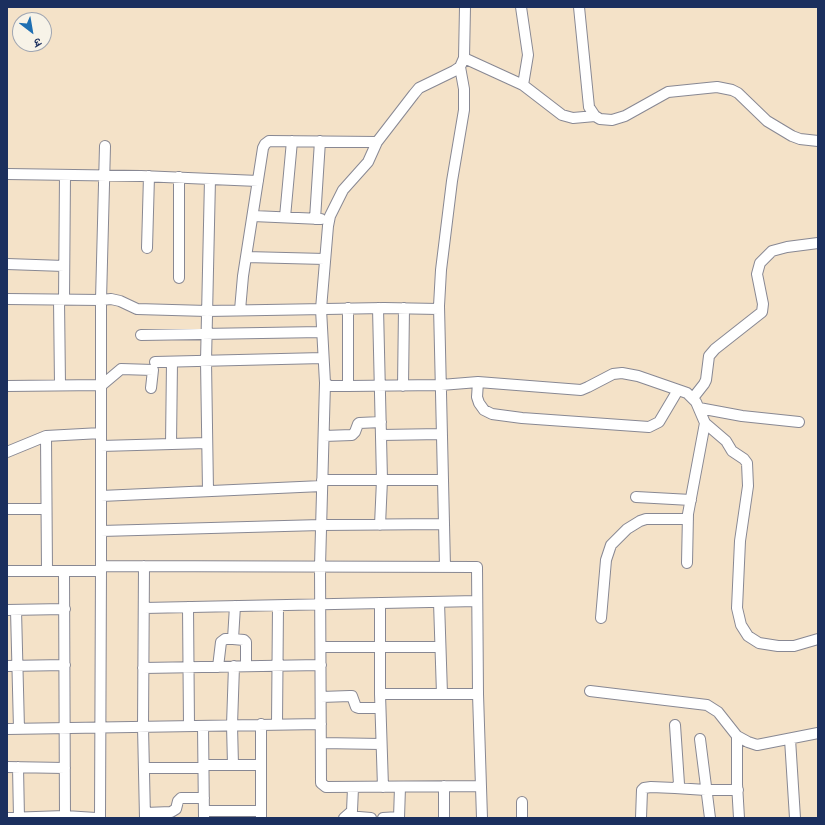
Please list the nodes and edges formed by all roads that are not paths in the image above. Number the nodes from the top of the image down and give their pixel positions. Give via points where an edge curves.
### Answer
1 (465, 7) edge
2 (521, 7) edge
3 (579, 7) edge
4 (462, 62) junction
5 (522, 85) junction
6 (595, 116) junction
7 (292, 141) junction
8 (320, 141) junction
9 (818, 141) edge
10 (377, 142) junction
11 (105, 146) dead end
12 (7, 174) edge
13 (66, 175) junction
14 (104, 175) junction
15 (149, 176) junction
16 (179, 177) junction
17 (210, 179) junction
18 (258, 181) junction
19 (253, 216) junction
20 (285, 217) junction
21 (315, 219) junction
22 (329, 219) junction
23 (818, 243) edge
24 (147, 248) dead end
25 (246, 257) junction
26 (325, 259) junction
27 (7, 264) edge
28 (64, 266) junction
29 (179, 278) dead end
30 (7, 299) edge
31 (61, 300) junction
32 (101, 300) junction
33 (348, 308) junction
34 (378, 308) junction
35 (404, 308) junction
36 (321, 309) junction
37 (439, 309) junction
38 (207, 310) junction
39 (240, 310) junction
40 (322, 332) junction
41 (141, 334) dead end
42 (207, 334) junction
43 (323, 358) junction
44 (206, 361) junction
45 (155, 362) dead end
46 (172, 362) junction
47 (478, 382) junction
48 (325, 383) junction
49 (101, 384) junction
50 (60, 385) junction
51 (442, 385) junction
52 (7, 386) edge
53 (348, 386) junction
54 (380, 386) junction
55 (402, 386) junction
56 (151, 388) dead end
57 (678, 390) junction
58 (693, 398) junction
59 (699, 408) junction
60 (381, 422) junction
61 (799, 422) dead end
62 (705, 423) junction
63 (101, 433) junction
64 (442, 434) junction
65 (381, 435) junction
66 (46, 436) junction
67 (324, 436) junction
68 (207, 443) junction
69 (171, 444) junction
70 (101, 446) junction
71 (7, 452) edge
72 (382, 480) junction
73 (443, 480) junction
74 (322, 483) junction
75 (208, 491) junction
76 (101, 496) junction
77 (636, 498) dead end
78 (691, 500) junction
79 (7, 509) edge
80 (46, 509) junction
81 (688, 519) junction
82 (444, 524) junction
83 (321, 525) junction
84 (380, 525) junction
85 (101, 531) junction
86 (687, 563) dead end
87 (144, 566) junction
88 (320, 566) junction
89 (445, 566) junction
90 (101, 569) junction
91 (7, 571) edge
92 (47, 571) junction
93 (64, 571) junction
94 (477, 601) junction
95 (439, 602) junction
96 (380, 603) junction
97 (321, 605) junction
98 (235, 606) junction
99 (278, 606) junction
100 (188, 607) junction
101 (144, 608) junction
102 (65, 609) junction
103 (11, 610) edge
104 (601, 618) dead end
105 (233, 638) junction
106 (818, 639) edge
107 (380, 646) junction
108 (440, 646) junction
109 (321, 647) junction
110 (65, 665) junction
111 (321, 665) junction
112 (12, 666) edge
113 (234, 666) junction
114 (246, 666) junction
115 (277, 666) junction
116 (189, 667) junction
117 (218, 667) junction
118 (143, 668) junction
119 (590, 691) dead end
120 (380, 694) junction
121 (442, 694) junction
122 (478, 694) junction
123 (321, 697) junction
124 (380, 708) junction
125 (260, 724) junction
126 (277, 724) junction
127 (321, 724) junction
128 (232, 725) junction
129 (675, 725) dead end
130 (188, 726) junction
131 (203, 726) junction
132 (143, 727) junction
133 (65, 728) junction
134 (100, 728) junction
135 (7, 729) edge
136 (19, 729) junction
137 (818, 733) edge
138 (737, 736) junction
139 (700, 739) dead end
140 (790, 739) junction
141 (322, 743) junction
142 (381, 744) junction
143 (233, 765) junction
144 (261, 765) junction
145 (7, 767) edge
146 (18, 767) junction
147 (203, 767) junction
148 (65, 768) junction
149 (144, 768) junction
150 (444, 786) junction
151 (481, 786) junction
152 (383, 787) junction
153 (400, 787) junction
154 (354, 788) junction
155 (675, 788) junction
156 (706, 790) junction
157 (738, 790) junction
158 (204, 798) junction
159 (522, 802) dead end
160 (204, 815) edge
161 (261, 815) edge
162 (145, 816) edge
163 (65, 817) edge
164 (346, 817) edge
165 (7, 818) edge
166 (18, 818) edge
167 (96, 818) edge
168 (100, 818) edge
169 (372, 818) edge
170 (383, 818) edge
171 (399, 818) edge
172 (444, 818) edge
173 (482, 818) edge
174 (522, 818) edge
175 (641, 818) edge
176 (710, 818) edge
177 (739, 818) edge
178 (795, 818) edge

1 - 4 street
2 - 5 street via 528,55
3 - 6 street via 589,107
4 - 5 street
4 - 10 street via 454,71 419,88
4 - 37 street via 464,110 452,181
5 - 6 street via 562,115 573,118
6 - 9 street via 612,120 668,92 717,88 738,93 767,121 792,136
7 - 8 street
7 - 18 street via 269,141 265,144
7 - 20 street
8 - 10 street
8 - 21 street
10 - 22 street via 368,162 343,190
11 - 14 street
12 - 13 street
13 - 14 street
13 - 28 street
14 - 15 street
14 - 32 street
15 - 16 street
15 - 24 street
16 - 17 street
16 - 29 street
17 - 18 street
17 - 38 street
18 - 19 street
19 - 20 street
19 - 25 street
20 - 21 street
21 - 22 street
22 - 26 street
23 - 58 street via 772,251 760,263 757,274 764,304 762,312 709,356 704,384
25 - 26 street
25 - 39 street
26 - 36 street
27 - 28 street
28 - 31 street
30 - 31 street
31 - 32 street
31 - 50 street
32 - 38 street via 120,301 137,309
32 - 49 street
33 - 34 street
33 - 36 street
33 - 53 street
34 - 35 street
34 - 54 street
35 - 37 street
35 - 55 street
36 - 39 street
36 - 40 street
37 - 51 street
38 - 39 street
38 - 42 street
40 - 42 street
40 - 43 street
41 - 42 street
42 - 44 street
43 - 44 street
43 - 48 street
44 - 46 street
44 - 68 street
45 - 46 street
46 - 69 street
47 - 51 street
47 - 57 street via 581,390 613,374 622,373
47 - 57 street via 479,403 484,410 492,414 649,426 660,422
48 - 53 street via 330,386
48 - 67 street
49 - 50 street
49 - 56 street via 121,369 153,370
49 - 63 street
50 - 52 street
51 - 55 street
51 - 64 street
53 - 54 street
54 - 55 street
54 - 60 street
57 - 58 street
58 - 59 street
59 - 61 street
59 - 62 street
60 - 65 street
60 - 67 street via 359,424 352,435
62 - 78 street
62 - 106 street via 747,463 748,486 740,541 737,608 741,625 748,636 759,643 794,646
63 - 66 street
63 - 70 street
64 - 65 street
64 - 73 street
65 - 72 street
66 - 71 street
66 - 80 street
67 - 74 street
68 - 69 street
68 - 75 street
69 - 70 street
70 - 76 street
72 - 73 street
72 - 74 street
72 - 84 street
73 - 82 street
74 - 75 street
74 - 83 street
75 - 76 street
76 - 85 street
77 - 78 street
78 - 81 street
79 - 80 street
80 - 92 street
81 - 86 street
81 - 104 street via 640,521 627,529 612,545 606,560
82 - 84 street
82 - 89 street
83 - 84 street
83 - 85 street
83 - 88 street
85 - 90 street
87 - 88 street
87 - 90 street
87 - 101 street
88 - 89 street
88 - 97 street
89 - 94 street via 477,566
90 - 93 street
90 - 134 street
91 - 92 street
92 - 93 street
93 - 102 street
94 - 95 street
94 - 122 street
95 - 96 street
95 - 108 street
96 - 97 street
96 - 107 street
97 - 99 street
97 - 109 street
98 - 99 street
98 - 100 street
98 - 105 street
99 - 115 street
100 - 101 street
100 - 116 street
101 - 118 street
102 - 103 street
102 - 110 street
103 - 112 street
105 - 114 street via 246,642
105 - 117 street via 221,642
107 - 108 street
107 - 109 street
107 - 120 street
108 - 121 street
109 - 111 street
110 - 112 street
110 - 133 street
111 - 115 street
111 - 123 street
112 - 136 street
113 - 114 street
113 - 117 street
113 - 128 street
114 - 115 street
115 - 126 street
116 - 117 street
116 - 118 street
116 - 130 street
118 - 132 street
119 - 138 street via 707,705 718,712
120 - 121 street
120 - 124 street
121 - 122 street
122 - 151 street
123 - 124 street via 352,696 356,707
123 - 127 street
124 - 142 street
125 - 126 street
125 - 128 street
125 - 144 street
126 - 127 street
127 - 141 street
128 - 131 street
128 - 143 street
129 - 155 street via 680,779
130 - 131 street
130 - 132 street
131 - 147 street
132 - 134 street
132 - 149 street
133 - 134 street
133 - 136 street
133 - 148 street
134 - 168 street
135 - 136 street
137 - 140 street
138 - 140 street via 757,745
138 - 157 street
139 - 156 street
140 - 178 street
141 - 142 street
141 - 154 street via 323,786
142 - 152 street
143 - 144 street
143 - 147 street
144 - 161 street
145 - 146 street
146 - 148 street
146 - 166 street
147 - 149 street
147 - 158 street
148 - 163 street
149 - 162 street
150 - 151 street
150 - 153 street
150 - 172 street
151 - 173 street
152 - 153 street
152 - 154 street
153 - 171 street
154 - 164 street via 352,811
155 - 156 street
155 - 175 street via 644,788
156 - 157 street
156 - 176 street
157 - 177 street
158 - 160 street
158 - 162 street via 181,798 176,809 171,812
159 - 174 street
160 - 161 street
163 - 166 street
163 - 167 street
164 - 169 street
165 - 166 street
170 - 171 street

